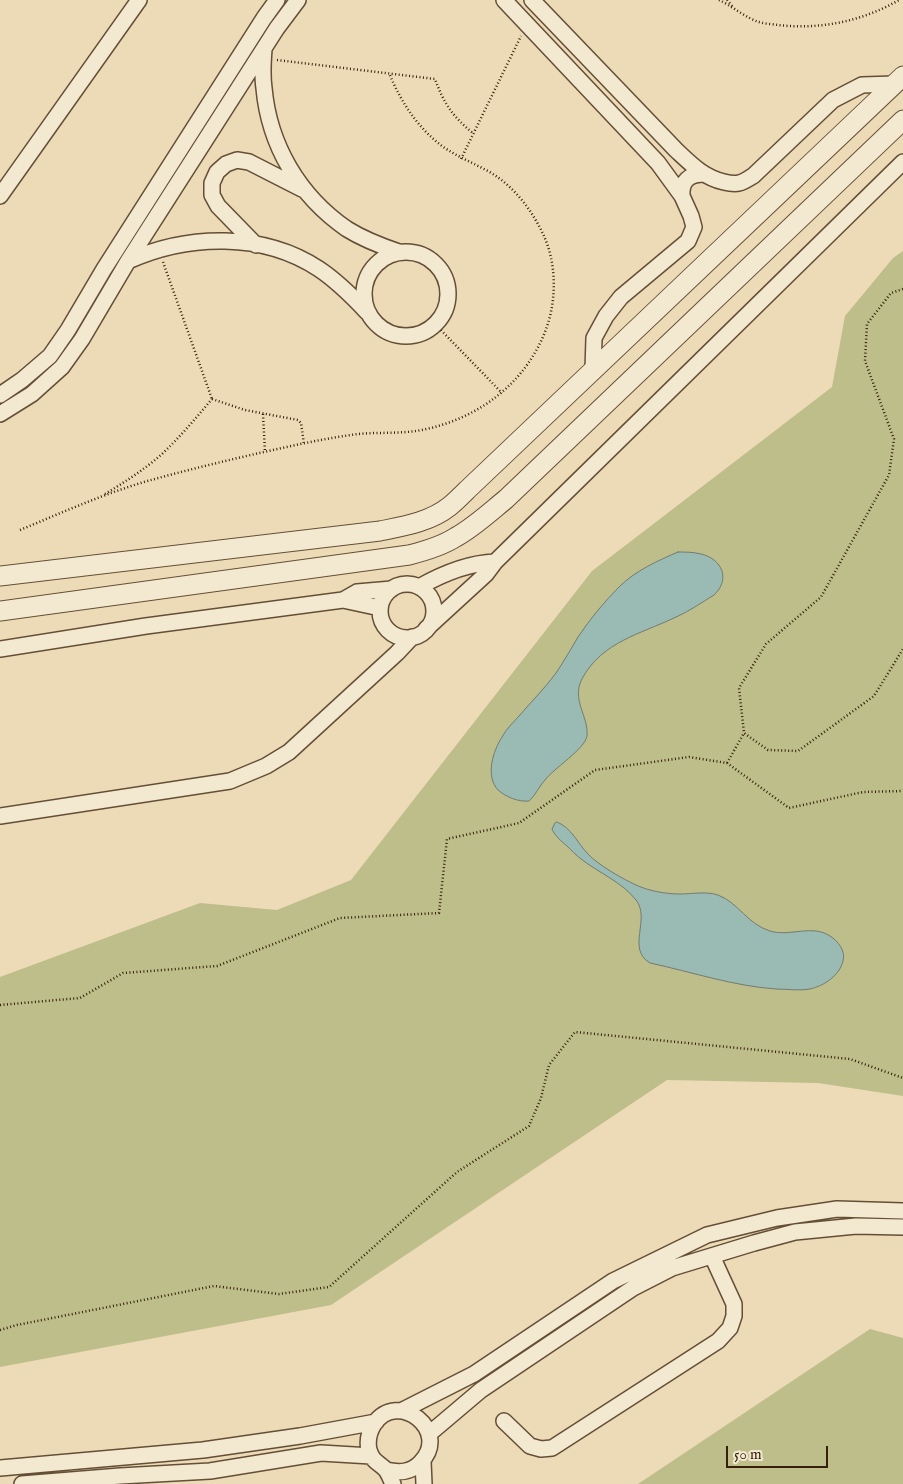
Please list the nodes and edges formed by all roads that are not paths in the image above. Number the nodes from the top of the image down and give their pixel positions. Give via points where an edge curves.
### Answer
1 (139, 0) edge
2 (278, 0) edge
3 (298, 0) edge
4 (504, 0) edge
5 (532, 0) edge
6 (264, 54) junction
7 (899, 80) edge
8 (874, 104) junction
9 (899, 123) edge
10 (676, 150) junction
11 (903, 162) edge
12 (658, 163) junction
13 (704, 174) junction
14 (305, 191) junction
15 (0, 196) edge
16 (682, 196) junction
17 (256, 244) junction
18 (399, 252) junction
19 (128, 261) junction
20 (367, 312) junction
21 (594, 370) junction
22 (0, 395) edge
23 (0, 414) edge
24 (495, 562) junction
25 (0, 576) edge
26 (419, 587) junction
27 (392, 588) junction
28 (343, 600) junction
29 (380, 608) junction
30 (0, 611) edge
31 (426, 629) junction
32 (392, 633) junction
33 (412, 637) junction
34 (0, 649) edge
35 (383, 665) junction
36 (0, 816) edge
37 (903, 1211) edge
38 (903, 1227) edge
39 (712, 1256) junction
40 (401, 1411) junction
41 (504, 1421) dead end
42 (376, 1422) junction
43 (429, 1434) junction
44 (371, 1456) junction
45 (423, 1461) junction
46 (0, 1468) edge
47 (386, 1470) junction
48 (22, 1484) edge
49 (393, 1484) edge
50 (424, 1484) edge

1 - 15 street
2 - 22 street via 50,356
3 - 6 street
4 - 12 street
5 - 10 street
6 - 14 street via 264,87 276,142
6 - 19 street
7 - 8 street
7 - 13 street via 862,85 833,100 753,176 738,184
8 - 9 street
8 - 21 street
9 - 30 street via 506,499 455,538 408,555
10 - 12 street via 669,162
10 - 13 street
11 - 24 street
12 - 16 street
13 - 16 street via 686,179
14 - 17 street via 249,162 237,160 217,172 212,183 212,195 218,206
14 - 18 street via 348,229
16 - 21 street via 694,228 688,241 621,297 606,316 594,338
17 - 19 street via 191,242 159,249
17 - 20 street via 318,268
18 - 20 street via 387,256 370,274 365,286
18 - 20 street via 426,256 444,275 448,288 444,314 425,332 398,336 386,331
19 - 23 street via 62,367 32,394
21 - 25 street via 449,507 428,519 380,532
24 - 26 street via 479,563 436,577
24 - 31 street
26 - 27 street via 402,584
26 - 31 street via 426,592 433,606 431,622
27 - 28 street via 357,592
27 - 29 street
28 - 29 street
28 - 34 street
29 - 32 street via 380,617
31 - 33 street
32 - 33 street
32 - 35 street
33 - 35 street
35 - 36 street via 289,752 244,776 230,781
37 - 40 street via 837,1209 777,1218 707,1235 613,1281 474,1374
38 - 39 street via 856,1226 796,1232
39 - 41 street via 734,1304 730,1328 718,1341 552,1448 530,1446
39 - 43 street via 672,1268 633,1288 481,1390
40 - 42 street via 383,1415
40 - 43 street via 418,1418
42 - 44 street via 368,1438
42 - 46 street via 204,1450
43 - 45 street via 428,1453
44 - 47 street
44 - 48 street via 321,1453 210,1471
45 - 47 street via 406,1472
45 - 50 street
47 - 49 street

